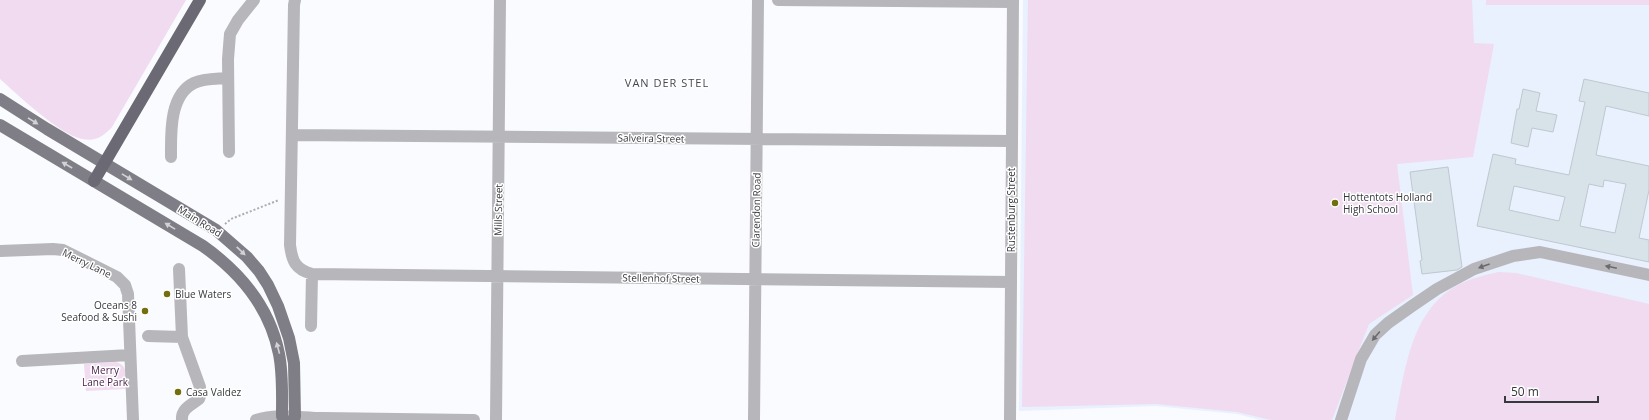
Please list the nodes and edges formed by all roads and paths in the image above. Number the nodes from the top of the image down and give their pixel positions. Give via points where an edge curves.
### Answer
1 (200, 0) edge
2 (254, 0) edge
3 (295, 0) edge
4 (500, 0) edge
5 (758, 0) edge
6 (778, 0) edge
7 (1013, 1) edge
8 (228, 78) junction
9 (0, 99) edge
10 (0, 125) edge
11 (292, 135) junction
12 (499, 137) junction
13 (757, 139) junction
14 (1011, 141) junction
15 (229, 152) dead end
16 (171, 157) dead end
17 (104, 163) junction
18 (94, 181) junction
19 (291, 194) junction
20 (216, 230) junction
21 (0, 251) edge
22 (179, 269) dead end
23 (312, 274) junction
24 (1649, 275) edge
25 (497, 276) junction
26 (755, 279) junction
27 (1011, 282) junction
28 (311, 326) dead end
29 (148, 336) dead end
30 (182, 337) junction
31 (130, 355) junction
32 (22, 361) dead end
33 (289, 418) edge
34 (133, 420) edge
35 (182, 420) edge
36 (256, 420) edge
37 (474, 420) edge
38 (496, 420) edge
39 (754, 420) edge
40 (1010, 420) edge
41 (1341, 420) edge

1 - 17 highway
2 - 8 street via 230,34
3 - 11 street
4 - 12 street, Mills Street
5 - 13 street, Clarendon Road
6 - 7 street
7 - 14 street, Rustenburg Street
8 - 15 street
8 - 16 street via 193,83 180,97 171,124
9 -> 17 main road, Main Road
18 -> 10 main road, Main Road
11 - 12 street, Salveira Street
11 - 19 street
12 - 13 street, Salveira Street
12 - 25 street, Mills Street
13 - 14 street, Salveira Street
13 - 26 street, Clarendon Road
14 - 27 street, Rustenburg Street
17 - 18 highway
17 -> 20 main road, Main Road
33 -> 18 main road, Main Road via 282,387 279,355 268,319 248,286 220,258 203,246
19 - 20 path via 231,219
19 - 23 street via 292,257 303,271
20 -> 33 main road, Main Road via 233,243 259,271 278,306 294,363
21 - 31 street, Merry Lane via 60,249 121,280 128,294
22 - 30 street
23 - 25 street, Stellenhof Street
23 - 28 street
24 -> 41 street via 1540,252 1513,256 1474,269 1437,289 1375,335 1361,359
25 - 26 street, Stellenhof Street
25 - 38 street, Mills Street
26 - 27 street, Stellenhof Street
26 - 39 street, Clarendon Road
27 - 40 street, Rustenburg Street
29 - 30 street
30 - 35 street via 201,392 199,399 186,408
31 - 32 street
31 - 34 street, Merry Lane
33 - 36 street via 267,417
33 - 37 street

